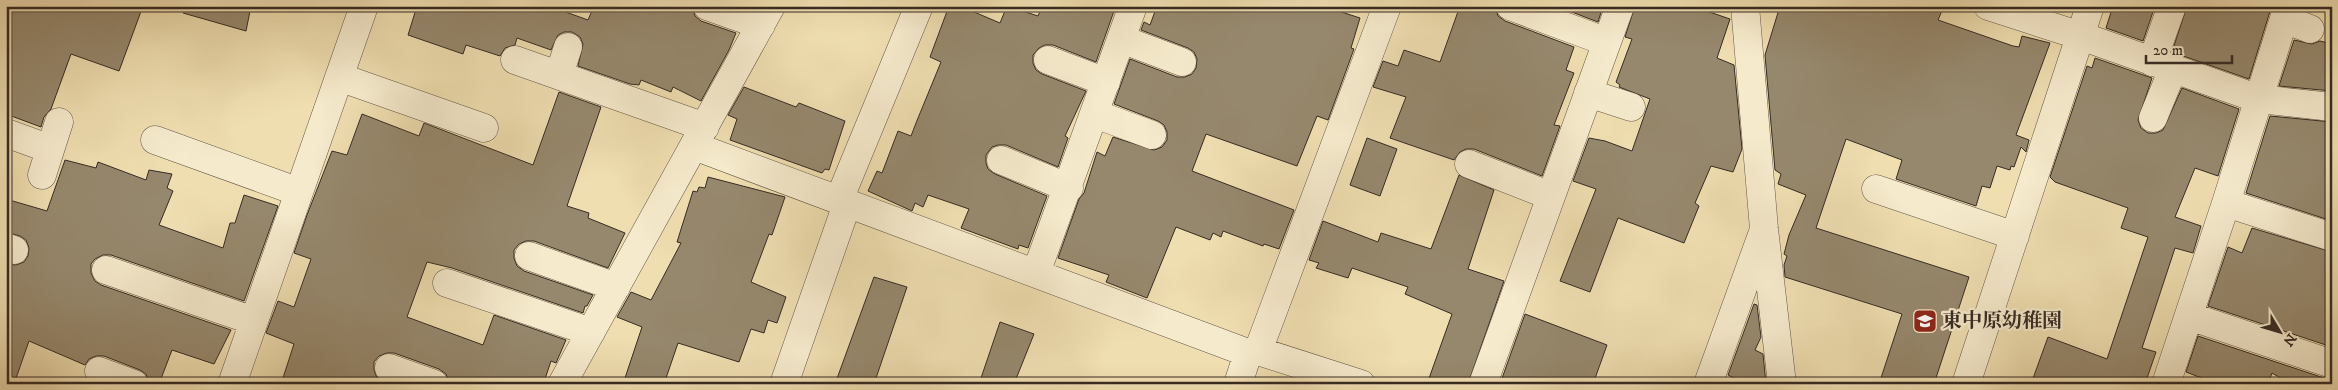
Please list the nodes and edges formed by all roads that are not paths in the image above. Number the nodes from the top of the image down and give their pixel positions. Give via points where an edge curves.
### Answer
1 (364, 6) edge
2 (707, 6) edge
3 (919, 6) edge
4 (1133, 6) edge
5 (1387, 6) edge
6 (1510, 6) edge
7 (1620, 6) edge
8 (1745, 6) edge
9 (1988, 6) edge
10 (2090, 6) edge
11 (2172, 6) edge
12 (2286, 13) edge
13 (766, 16) edge
14 (2310, 28) dead end
15 (2081, 36) junction
16 (1122, 40) junction
17 (1607, 42) junction
18 (568, 46) dead end
19 (515, 60) dead end
20 (1048, 60) dead end
21 (1182, 62) dead end
22 (2162, 65) junction
23 (559, 76) junction
24 (339, 77) junction
25 (1106, 82) junction
26 (1588, 93) junction
27 (2259, 99) junction
28 (1631, 107) dead end
29 (2332, 107) edge
30 (1095, 114) junction
31 (2153, 118) dead end
32 (59, 122) dead end
33 (484, 128) dead end
34 (6, 133) edge
35 (1152, 135) dead end
36 (699, 136) junction
37 (155, 140) dead end
38 (50, 149) junction
39 (1001, 160) dead end
40 (1469, 164) dead end
41 (42, 175) dead end
42 (1069, 188) junction
43 (1876, 189) dead end
44 (299, 192) junction
45 (1551, 196) junction
46 (843, 202) junction
47 (2226, 203) junction
48 (1764, 229) junction
49 (2015, 236) junction
50 (2332, 237) edge
51 (529, 256) dead end
52 (106, 270) dead end
53 (1036, 274) junction
54 (447, 282) dead end
55 (616, 286) junction
56 (2189, 316) junction
57 (254, 321) junction
58 (590, 332) junction
59 (1253, 352) junction
60 (2332, 364) edge
61 (389, 368) dead end
62 (99, 371) dead end
63 (134, 384) edge
64 (232, 384) edge
65 (434, 384) edge
66 (562, 384) edge
67 (784, 384) edge
68 (1238, 384) edge
69 (1362, 384) edge
70 (1483, 384) edge
71 (1708, 384) edge
72 (1782, 384) edge
73 (1966, 384) edge
74 (2166, 384) edge

1 - 24 street
2 - 13 street
3 - 46 street
4 - 16 street
5 - 59 street
6 - 17 street
7 - 17 street
8 - 48 street via 1763,79
9 - 15 street
10 - 15 street
11 - 22 street
12 - 14 street
12 - 27 street
13 - 36 street
15 - 22 street
15 - 49 street
16 - 21 street
16 - 25 street
17 - 26 street
18 - 23 street
19 - 23 street
20 - 25 street
22 - 27 street
22 - 31 street
23 - 36 street
24 - 33 street
24 - 44 street
25 - 30 street
26 - 28 street
26 - 45 street
27 - 29 street
27 - 47 street
30 - 35 street
30 - 42 street
32 - 38 street
34 - 38 street
36 - 46 street
36 - 55 street
37 - 44 street
38 - 41 street
39 - 42 street
40 - 45 street
42 - 53 street
43 - 49 street
44 - 57 street
45 - 70 street
46 - 53 street
46 - 67 street
47 - 50 street
47 - 56 street
48 - 71 street
48 - 72 street
49 - 73 street
51 - 55 street
52 - 57 street
53 - 59 street
54 - 58 street
55 - 58 street
56 - 60 street
56 - 74 street
57 - 64 street
58 - 66 street
59 - 68 street
59 - 69 street
61 - 65 street
62 - 63 street

